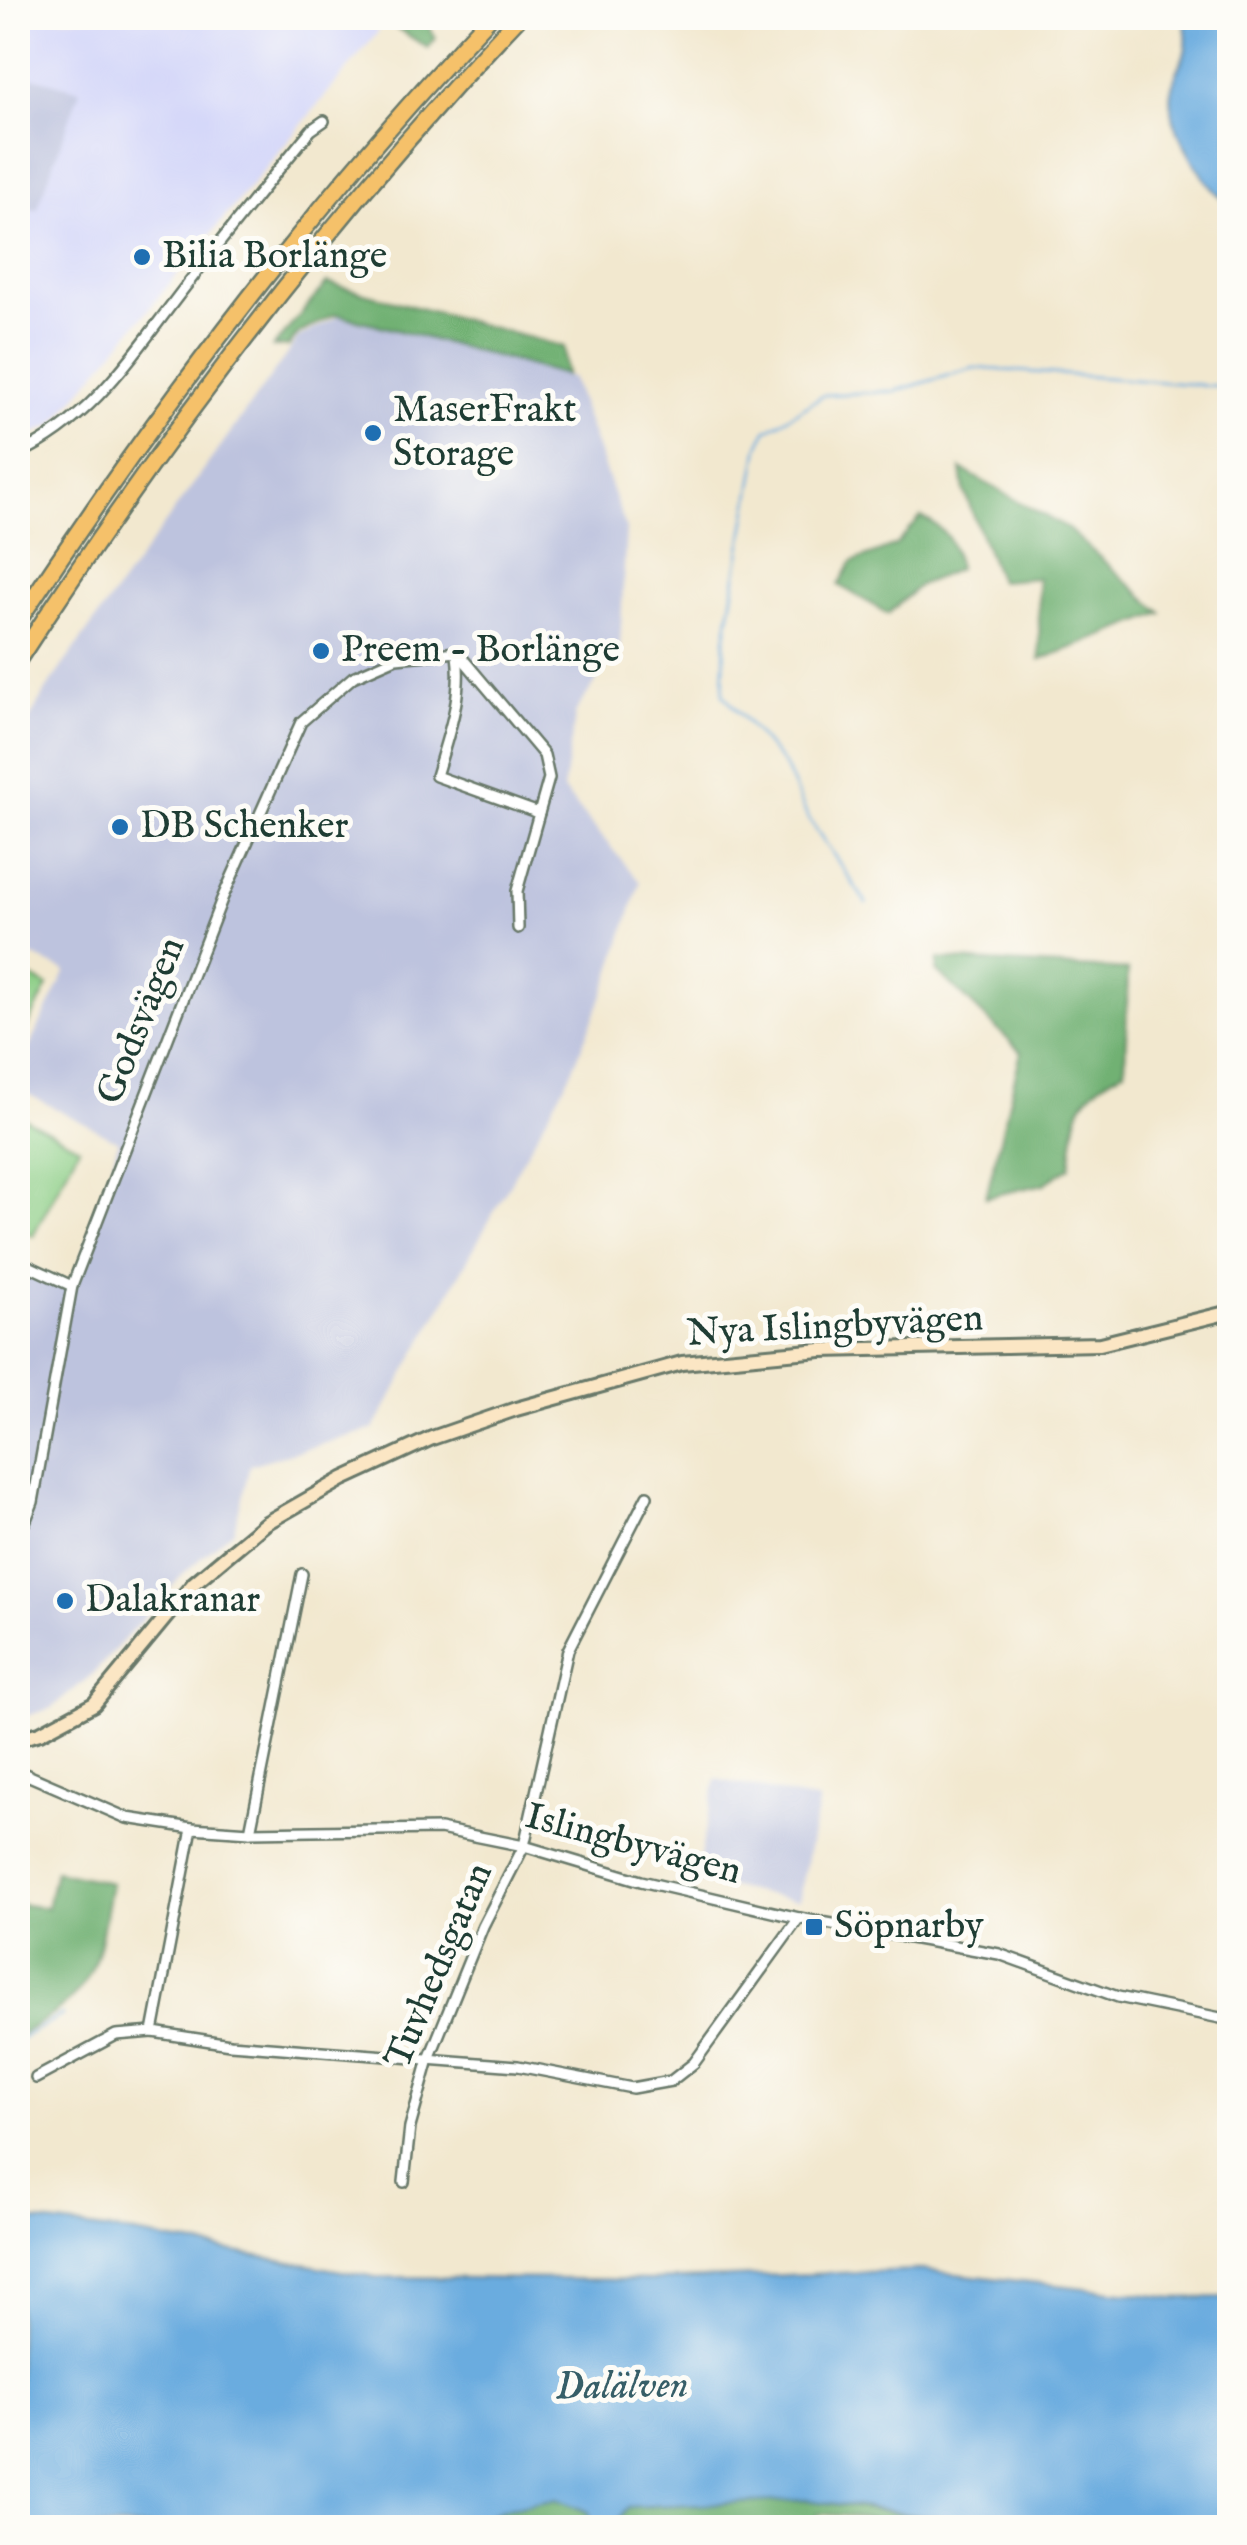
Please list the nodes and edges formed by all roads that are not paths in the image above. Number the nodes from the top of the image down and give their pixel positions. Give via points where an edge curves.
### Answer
1 (489, 18) edge
2 (518, 18) edge
3 (324, 121) dead end
4 (18, 454) edge
5 (18, 621) edge
6 (457, 652) junction
7 (18, 660) edge
8 (539, 813) junction
9 (518, 928) dead end
10 (18, 1260) edge
11 (72, 1286) junction
12 (1230, 1312) edge
13 (646, 1496) dead end
14 (21, 1522) edge
15 (302, 1574) dead end
16 (18, 1739) edge
17 (18, 1771) edge
18 (192, 1828) junction
19 (250, 1832) junction
20 (524, 1846) junction
21 (799, 1918) junction
22 (1230, 2020) edge
23 (152, 2032) junction
24 (430, 2059) junction
25 (36, 2078) dead end
26 (404, 2182) dead end

1 - 5 highway via 245,304
2 - 7 highway via 293,275
3 - 4 street via 245,210 98,399
6 - 8 street via 544,755 548,778
6 - 8 street via 456,709 436,776
6 - 11 street, Godsvägen via 396,658 353,677 301,722 222,899
8 - 9 street via 517,891
10 - 11 street
11 - 14 street, Godsvägen
12 - 16 street, Nya Islingbyvägen via 1100,1344 821,1350 682,1363 449,1432 343,1478 266,1523 194,1583 94,1704
13 - 20 street, Tuvhedsgatan via 568,1650
15 - 19 street
17 - 18 street, Islingbyvägen via 127,1818
18 - 19 street, Islingbyvägen
18 - 23 street
19 - 20 street, Islingbyvägen via 440,1829
20 - 21 street, Islingbyvägen
20 - 24 street, Tuvhedsgatan via 482,1926
21 - 22 street, Islingbyvägen via 998,1954 1118,1997
21 - 24 street via 694,2063 671,2081 632,2088 518,2066
23 - 24 street
23 - 25 street via 116,2035
24 - 26 street, Tuvhedsgatan via 410,2128

